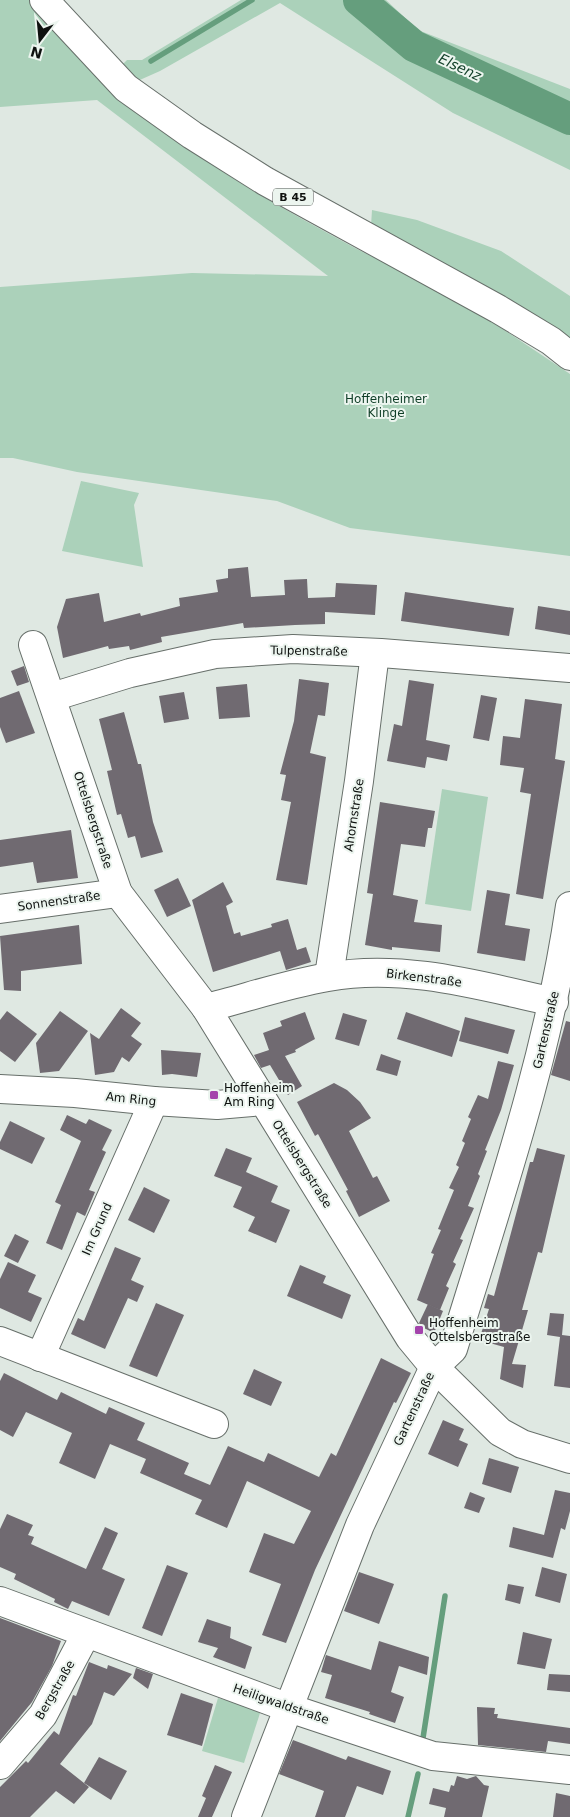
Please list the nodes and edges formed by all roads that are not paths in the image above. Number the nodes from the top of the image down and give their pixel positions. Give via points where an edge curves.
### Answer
1 (44, 0) edge
2 (570, 356) edge
3 (33, 645) dead end
4 (375, 653) junction
5 (570, 668) edge
6 (52, 697) junction
7 (118, 893) junction
8 (570, 906) edge
9 (0, 909) edge
10 (328, 976) junction
11 (554, 1002) junction
12 (206, 1008) junction
13 (0, 1089) edge
14 (263, 1100) junction
15 (154, 1101) junction
16 (0, 1342) edge
17 (40, 1356) junction
18 (434, 1367) junction
19 (214, 1424) dead end
20 (570, 1459) edge
21 (0, 1601) edge
22 (86, 1634) junction
23 (290, 1708) junction
24 (0, 1765) edge
25 (570, 1770) edge
26 (246, 1817) edge

1 - 2 street, B 45 via 126,88 192,135 265,182 498,309
3 - 6 street, Ottelsbergstraße
4 - 5 street, Tulpenstraße
4 - 6 street, Tulpenstraße via 292,649 216,654 130,673
4 - 10 street, Ahornstraße via 359,781
6 - 7 street, Ottelsbergstraße
7 - 9 street, Sonnenstraße
7 - 12 street, Ottelsbergstraße
8 - 11 street, Gartenstraße
10 - 11 street, Birkenstraße via 391,972 454,980
10 - 12 street, Birkenstraße
11 - 18 street, Gartenstraße via 529,1102 453,1349
12 - 14 street, Ottelsbergstraße
13 - 15 street, Am Ring via 76,1092
14 - 15 street, Am Ring via 217,1104
14 - 18 street, Ottelsbergstraße via 410,1338
15 - 17 street, Im Grund
16 - 17 street
17 - 19 street
18 - 20 street, Ottelsbergstraße via 500,1432 522,1444
18 - 23 street, Gartenstraße via 360,1526
21 - 22 street, Heiligwaldstraße
22 - 23 street, Heiligwaldstraße
22 - 24 street, Bergstraße via 43,1715
23 - 25 street, Heiligwaldstraße via 434,1756
23 - 26 street, Gartenstraße

